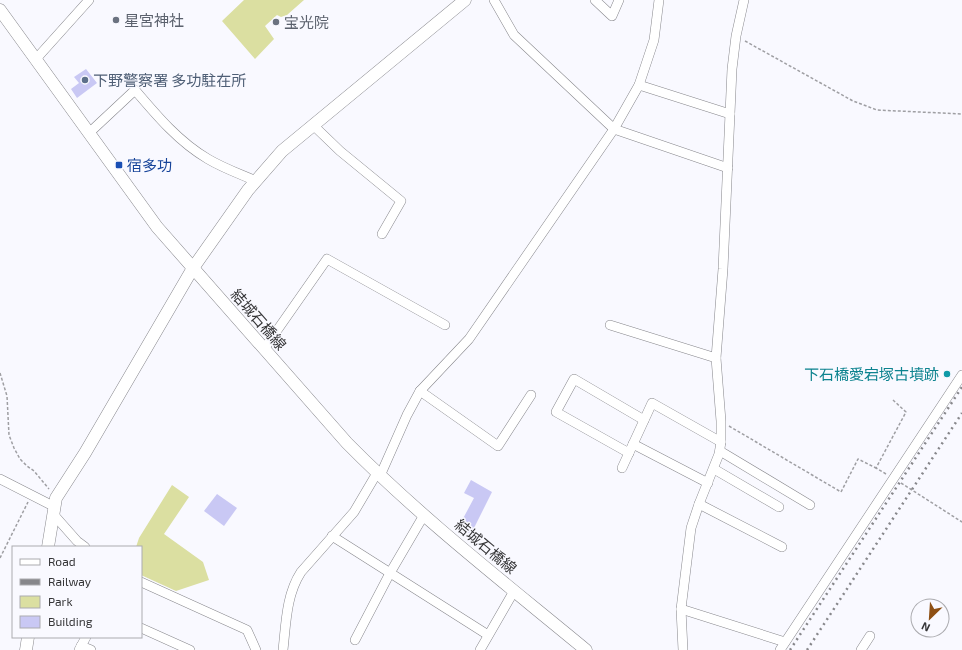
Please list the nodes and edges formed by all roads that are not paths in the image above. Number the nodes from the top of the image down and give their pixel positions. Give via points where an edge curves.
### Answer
1 (89, 0) edge
2 (465, 0) edge
3 (494, 0) edge
4 (594, 0) edge
5 (619, 0) edge
6 (659, 0) edge
7 (744, 0) edge
8 (0, 10) edge
9 (36, 59) junction
10 (639, 85) junction
11 (730, 114) junction
12 (313, 126) junction
13 (614, 129) junction
14 (89, 133) junction
15 (728, 168) junction
16 (256, 181) junction
17 (382, 234) dead end
18 (193, 268) junction
19 (445, 325) dead end
20 (610, 325) dead end
21 (264, 349) junction
22 (716, 358) junction
23 (962, 375) edge
24 (420, 391) junction
25 (531, 395) dead end
26 (644, 420) junction
27 (633, 444) junction
28 (720, 447) junction
29 (629, 453) junction
30 (622, 468) dead end
31 (714, 469) junction
32 (379, 474) junction
33 (0, 479) edge
34 (708, 484) junction
35 (699, 504) junction
36 (810, 506) dead end
37 (55, 507) junction
38 (779, 507) dead end
39 (424, 515) junction
40 (332, 536) junction
41 (48, 546) edge
42 (83, 546) edge
43 (782, 548) dead end
44 (390, 573) junction
45 (142, 582) edge
46 (514, 590) junction
47 (680, 609) junction
48 (142, 628) edge
49 (488, 635) junction
50 (870, 636) dead end
51 (28, 638) edge
52 (85, 638) edge
53 (355, 640) dead end
54 (783, 646) edge
55 (80, 648) edge
56 (26, 650) edge
57 (91, 650) edge
58 (190, 650) edge
59 (256, 650) edge
60 (282, 650) edge
61 (480, 650) edge
62 (586, 650) edge
63 (684, 650) edge
64 (861, 650) edge

1 - 9 street
2 - 12 main road
3 - 13 street via 514,35
4 - 5 street via 612,16
6 - 10 street via 654,40
7 - 11 street via 736,36
8 - 9 main road, 結城石橋線
9 - 14 main road, 結城石橋線
10 - 11 street
10 - 13 street
11 - 15 street
12 - 16 main road via 282,151
12 - 17 street via 401,201
13 - 15 street
13 - 24 street via 469,339
14 - 16 street via 135,90 166,126 190,147 209,160
14 - 18 main road, 結城石橋線 via 158,228
15 - 22 street
16 - 18 main road
18 - 21 main road, 結城石橋線
18 - 37 main road
19 - 21 street via 327,258
20 - 22 street
21 - 32 main road, 結城石橋線
22 - 28 street via 721,421
23 - 54 street
24 - 25 street via 498,446
24 - 32 street
26 - 27 street
26 - 28 street via 652,403
26 - 29 street via 574,379 556,412
27 - 29 street
27 - 34 street
28 - 31 street
28 - 36 street
29 - 30 street
31 - 34 street
31 - 38 street
32 - 39 main road, 結城石橋線
32 - 40 street via 354,512
33 - 37 street
34 - 35 street
35 - 43 street
35 - 47 street via 691,528
37 - 41 main road
37 - 42 street via 77,542
39 - 44 street
39 - 46 main road, 結城石橋線
40 - 44 street
40 - 60 street via 301,572 292,588
44 - 49 street
44 - 53 street
45 - 59 street via 247,630
46 - 49 street
46 - 62 main road, 結城石橋線
47 - 54 street
47 - 63 street
48 - 58 street
49 - 61 street
50 - 64 street
51 - 56 main road
52 - 55 street
55 - 57 street

